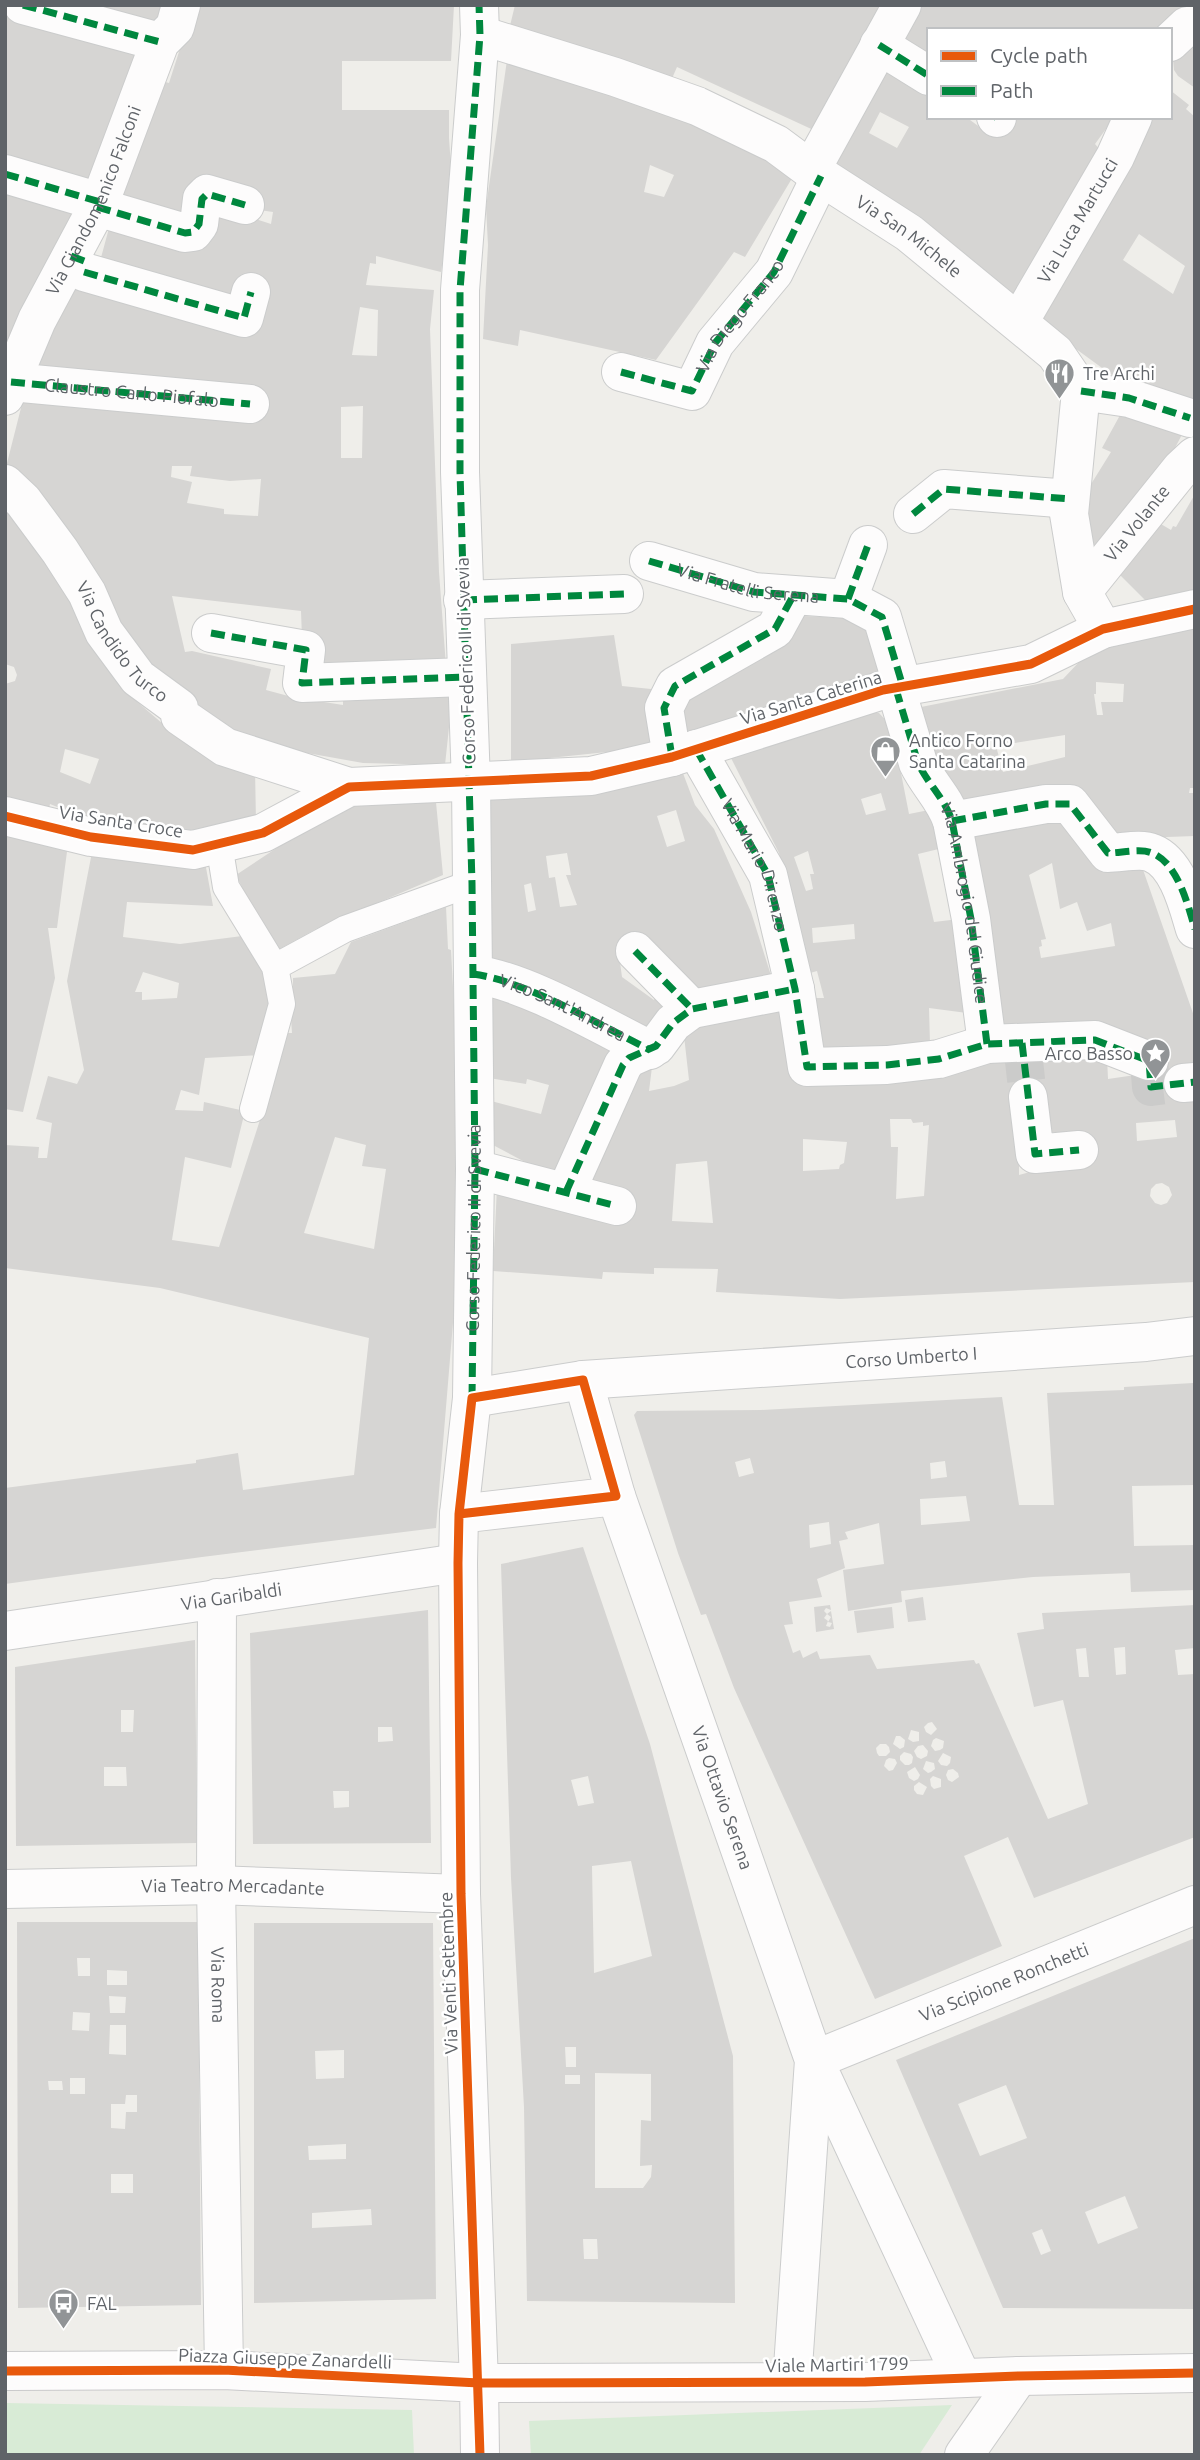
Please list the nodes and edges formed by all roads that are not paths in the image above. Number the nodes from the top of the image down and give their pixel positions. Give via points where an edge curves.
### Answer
1 (23, 5) edge
2 (181, 5) edge
3 (902, 5) edge
4 (480, 20) edge
5 (1195, 25) edge
6 (1172, 39) edge
7 (160, 42) junction
8 (879, 46) junction
9 (927, 75) edge
10 (1132, 119) edge
11 (816, 173) junction
12 (5, 174) edge
13 (99, 204) junction
14 (245, 205) dead end
15 (81, 263) junction
16 (251, 292) dead end
17 (1019, 322) junction
18 (621, 372) dead end
19 (8, 389) edge
20 (1081, 391) junction
21 (250, 404) dead end
22 (1190, 418) dead end
23 (1195, 456) edge
24 (5, 484) edge
25 (1070, 499) junction
26 (913, 514) dead end
27 (868, 545) dead end
28 (649, 561) dead end
29 (1082, 592) junction
30 (624, 594) dead end
31 (793, 596) junction
32 (848, 599) junction
33 (463, 600) junction
34 (1195, 609) edge
35 (1102, 629) junction
36 (211, 633) dead end
37 (465, 677) junction
38 (900, 688) junction
39 (684, 753) junction
40 (471, 783) junction
41 (349, 787) junction
42 (5, 816) edge
43 (953, 821) junction
44 (219, 844) junction
45 (472, 883) junction
46 (1192, 908) edge
47 (635, 951) dead end
48 (275, 967) junction
49 (473, 974) junction
50 (795, 989) junction
51 (692, 1009) junction
52 (987, 1044) junction
53 (650, 1049) junction
54 (1149, 1060) dead end
55 (1028, 1097) tunnel mouth
56 (253, 1109) dead end
57 (1079, 1150) dead end
58 (475, 1168) junction
59 (566, 1192) junction
60 (617, 1206) dead end
61 (1195, 1336) edge
62 (583, 1380) junction
63 (472, 1398) junction
64 (616, 1496) junction
65 (459, 1514) junction
66 (458, 1563) junction
67 (217, 1598) junction
68 (5, 1631) edge
69 (216, 1885) junction
70 (5, 1889) edge
71 (461, 1894) junction
72 (1195, 1905) edge
73 (814, 2060) junction
74 (225, 2370) junction
75 (5, 2371) edge
76 (1195, 2373) edge
77 (1019, 2375) junction
78 (962, 2378) junction
79 (792, 2382) junction
80 (479, 2383) junction
81 (480, 2455) edge
82 (964, 2455) edge

1 - 7 street
2 - 7 street, Via Giandomenico Falconi via 175,27
3 - 8 street
4 - 11 street, Via San Michele via 697,106 776,144
4 - 33 street, Corso Federico II di Svevia via 460,290
5 - 6 street
7 - 13 street, Via Giandomenico Falconi
8 - 9 street
8 - 11 street
10 - 17 street, Via Luca Martucci via 1115,157
11 - 17 street, Via San Michele via 909,233
11 - 18 street, Via Diego Franco via 775,272 715,343 692,391
12 - 13 street
13 - 14 street via 185,233 200,224 202,199 207,194
13 - 15 street, Via Giandomenico Falconi
15 - 16 street via 244,318
15 - 19 street, Via Giandomenico Falconi via 37,320
17 - 20 street, Via San Michele via 1055,353
19 - 21 street, Claustro Carlo Piofalo
20 - 22 street via 1129,398
20 - 25 street
23 - 29 street, Via Volante
24 - 41 street, Via Candido Turco via 60,551 87,593 104,632 138,678 178,708 180,716 225,747
25 - 26 street via 944,489
25 - 29 street
27 - 32 street
28 - 31 street, Via Fratelli Serena via 754,592
29 - 35 street
30 - 33 street
31 - 32 street, Via Fratelli Serena
31 - 39 street via 775,629 675,686 664,708
32 - 38 street, Via Fratelli Serena via 882,617
33 - 37 street, Corso Federico II di Svevia
34 - 35 street, Via Santa Caterina
35 - 38 street, Via Santa Caterina via 1031,664
36 - 37 street via 306,650 302,684
37 - 40 street, Corso Federico II di Svevia
38 - 39 street, Via Santa Caterina
38 - 43 street, Via Ambrogio del Giudice via 918,763
39 - 40 street, Via Santa Caterina via 591,776
39 - 50 street, Via Mario Direnzo via 768,875
40 - 41 street, Via Santa Croce
40 - 45 street, Corso Federico II di Svevia
41 - 44 street, Via Santa Croce via 263,833
42 - 44 street, Via Santa Croce via 91,837 193,850
43 - 46 street via 1070,804 1108,853 1150,852 1161,858
43 - 52 street, Via Ambrogio del Giudice
44 - 48 lane via 226,887
45 - 48 lane via 345,929
45 - 49 street, Corso Federico II di Svevia
47 - 51 street
48 - 56 lane via 282,1004
49 - 53 street, Vico Sant'Andrea via 541,996
49 - 58 street, Corso Federico II di Svevia
50 - 51 street
50 - 52 street, Via Mario Direnzo via 807,1067 939,1059
51 - 53 street
52 - 54 street via 1096,1040
53 - 59 street via 623,1065
55 - 57 street via 1035,1154
58 - 59 street
58 - 63 street, Corso Federico II di Svevia
59 - 60 street
61 - 62 street, Corso Umberto I
62 - 63 street, Corso Umberto I
62 - 64 street, Via Ottavio Serena
63 - 65 street, Corso Federico II di Svevia
64 - 65 street
64 - 73 street, Via Ottavio Serena
65 - 66 street, Via Venti Settembre
66 - 67 street, Via Garibaldi
66 - 71 street, Via Venti Settembre
67 - 68 street, Via Garibaldi
67 - 69 street, Via Roma
69 - 70 street, Via Teatro Mercadante
69 - 71 street, Via Teatro Mercadante
69 - 74 street, Via Roma
71 - 80 street, Via Venti Settembre
72 - 73 street, Via Scipione Ronchetti
73 - 78 street, Via Ottavio Serena
73 - 79 street, Via Ottavio Serena
74 - 75 street, Piazza Giuseppe Zanardelli
74 - 80 street, Piazza Giuseppe Zanardelli
76 - 77 street, Viale Martiri 1799
77 - 78 street, Viale Martiri 1799
77 - 82 street
78 - 79 street, Viale Martiri 1799
79 - 80 street, Viale Martiri 1799
80 - 81 street, Via Venti Settembre

